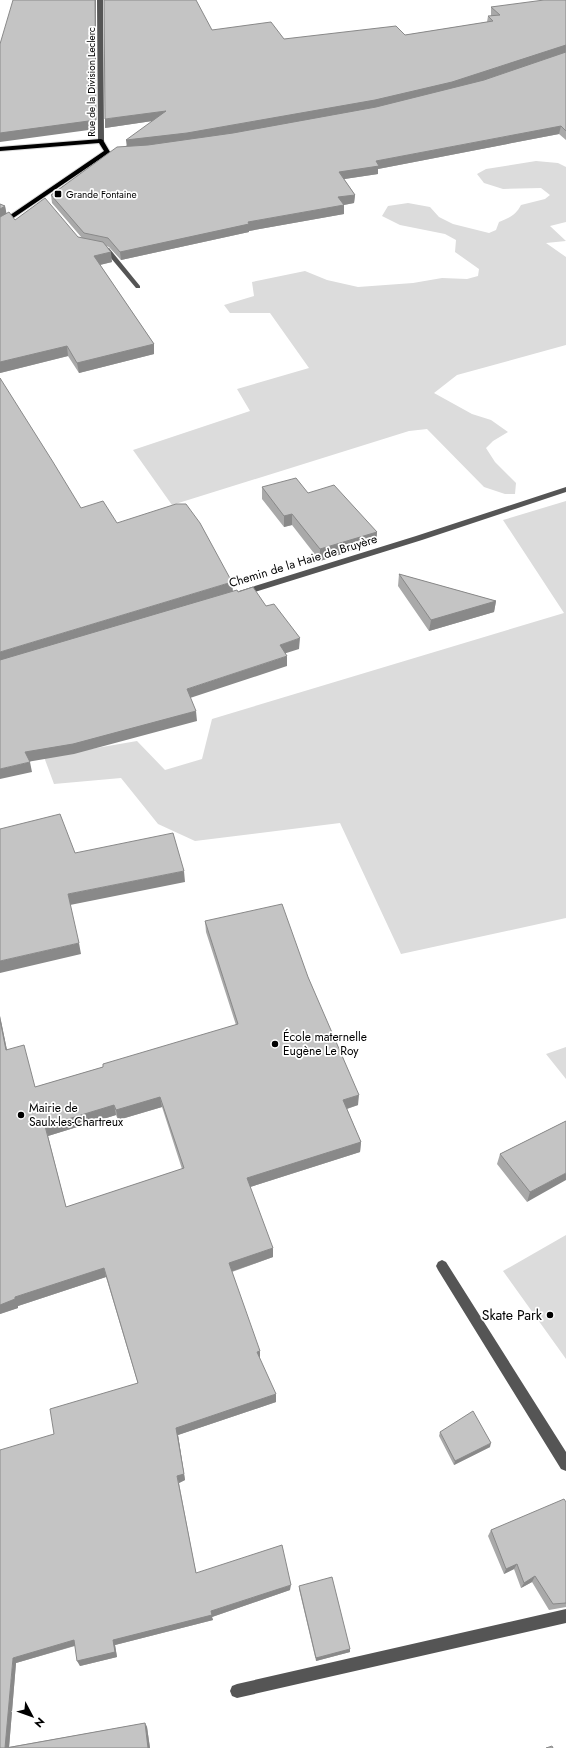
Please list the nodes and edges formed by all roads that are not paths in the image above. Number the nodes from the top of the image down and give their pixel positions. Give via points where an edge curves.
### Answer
1 (100, 0) edge
2 (101, 141) junction
3 (0, 149) edge
4 (42, 197) junction
5 (47, 203) edge
6 (0, 224) edge
7 (94, 247) edge
8 (138, 287) dead end
9 (566, 489) edge
10 (236, 595) edge
11 (442, 1266) dead end
12 (566, 1464) edge
13 (566, 1616) edge
14 (237, 1691) dead end

1 - 2 street, Rue de la Division Leclerc
2 - 3 main road
2 - 4 main road, Rue de la Division Leclerc via 111,152
4 - 5 street
4 - 6 main road, Rue de la Division Leclerc
7 - 8 street via 107,249
9 - 10 street, Chemin de la Haie de Bruyère
11 - 12 street
13 - 14 street

